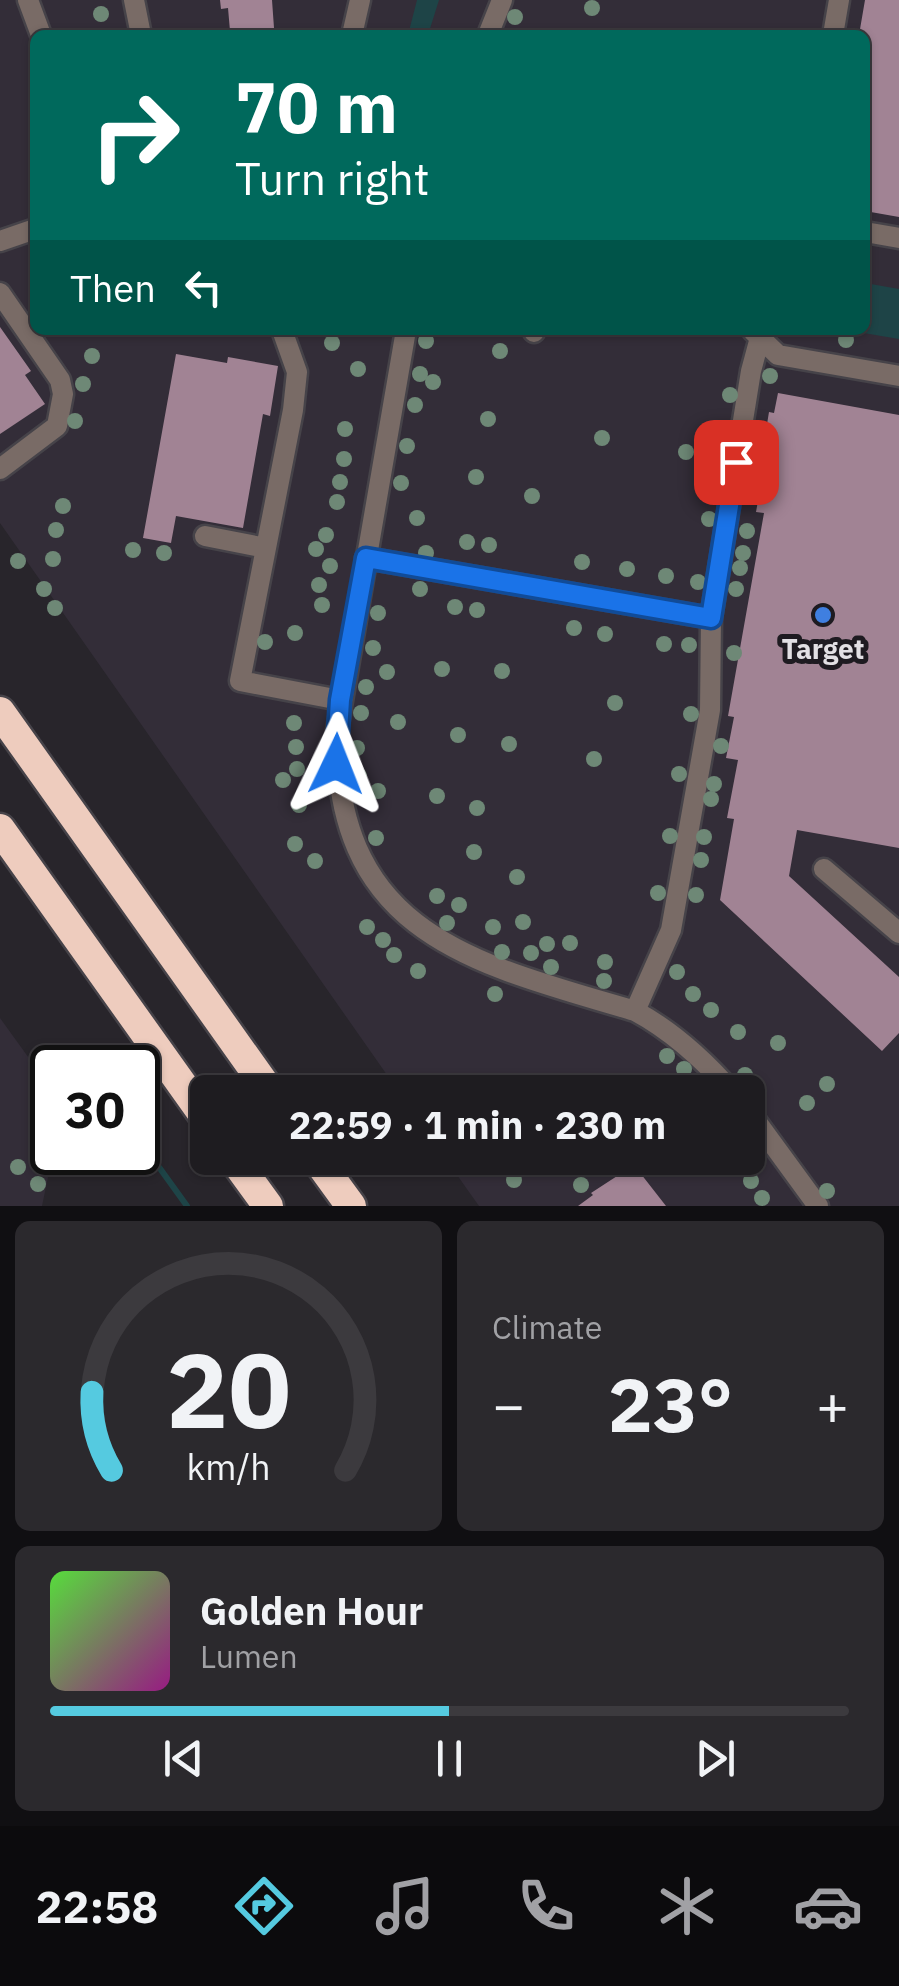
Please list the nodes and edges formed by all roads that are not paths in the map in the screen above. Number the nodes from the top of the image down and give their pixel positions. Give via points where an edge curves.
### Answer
1 (28, 0) edge
2 (134, 0) edge
3 (360, 0) edge
4 (502, 0) edge
5 (839, 0) edge
6 (39, 30) edge
7 (140, 30) edge
8 (353, 30) edge
9 (490, 30) edge
10 (833, 30) edge
11 (30, 230) edge
12 (870, 233) edge
13 (899, 238) edge
14 (0, 241) edge
15 (0, 293) edge
16 (284, 335) edge
17 (405, 335) edge
18 (758, 335) edge
19 (761, 335) edge
20 (899, 376) edge
21 (0, 469) edge
22 (205, 536) dead end
23 (266, 548) junction
24 (366, 558) junction
25 (711, 618) junction
26 (340, 700) junction
27 (0, 712) edge
28 (0, 830) edge
29 (824, 868) dead end
30 (899, 933) edge
31 (636, 1011) junction
32 (258, 1075) edge
33 (717, 1075) edge
34 (190, 1096) edge
35 (765, 1133) edge
36 (245, 1175) edge
37 (328, 1175) edge
38 (268, 1206) edge
39 (351, 1206) edge
40 (818, 1206) edge

1 - 6 street
2 - 7 street
3 - 8 street
4 - 9 street
5 - 10 street
11 - 14 street
12 - 13 street
15 - 21 street via 63,394 57,426
16 - 23 street via 296,372 293,410
17 - 24 street
18 - 25 street
19 - 20 street via 778,355
22 - 23 street
23 - 26 street via 240,681
24 - 25 street
24 - 26 street
25 - 31 street via 710,710 671,930
26 - 31 street via 336,764 347,827 386,897 459,953
27 - 32 highway
28 - 34 highway
29 - 30 street
31 - 33 street
35 - 40 street
36 - 38 highway
37 - 39 highway

